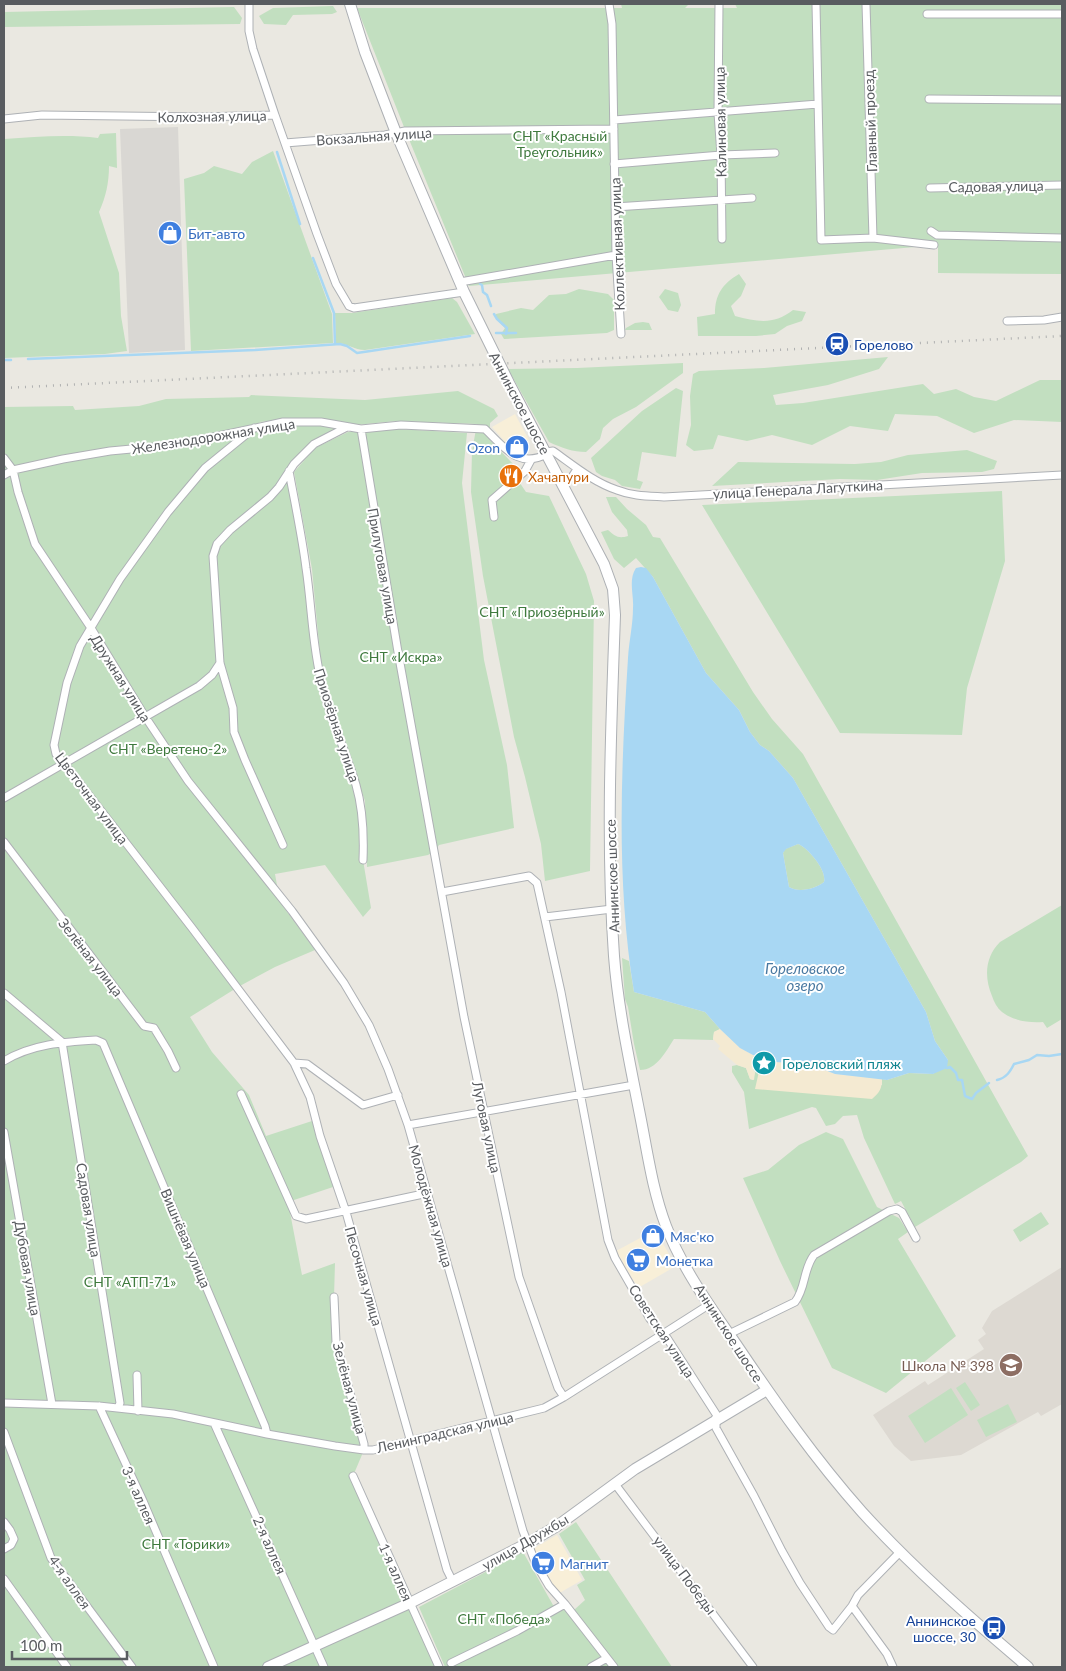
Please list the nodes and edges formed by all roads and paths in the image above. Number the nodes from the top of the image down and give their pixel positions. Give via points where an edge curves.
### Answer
1 (249, 4) edge
2 (350, 4) edge
3 (609, 4) edge
4 (719, 4) edge
5 (816, 4) edge
6 (866, 4) edge
7 (926, 14) dead end
8 (1062, 14) edge
9 (929, 98) dead end
10 (1062, 100) edge
11 (818, 104) junction
12 (718, 113) junction
13 (275, 115) junction
14 (4, 119) edge
15 (614, 120) junction
16 (614, 129) junction
17 (396, 133) junction
18 (285, 144) junction
19 (776, 153) dead end
20 (721, 155) junction
21 (614, 164) junction
22 (1062, 185) edge
23 (930, 188) dead end
24 (752, 198) dead end
25 (721, 199) junction
26 (615, 207) junction
27 (932, 231) dead end
28 (873, 238) junction
29 (1062, 238) edge
30 (722, 239) dead end
31 (934, 245) dead end
32 (616, 255) junction
33 (460, 282) junction
34 (464, 292) junction
35 (1062, 317) edge
36 (1007, 321) dead end
37 (621, 334) dead end
38 (347, 427) junction
39 (254, 428) junction
40 (360, 429) junction
41 (546, 453) junction
42 (4, 458) edge
43 (531, 460) junction
44 (577, 469) junction
45 (13, 470) junction
46 (289, 471) junction
47 (4, 475) edge
48 (1062, 475) edge
49 (563, 483) junction
50 (494, 517) dead end
51 (90, 628) junction
52 (220, 663) junction
53 (146, 718) junction
54 (63, 764) junction
55 (4, 798) edge
56 (4, 842) edge
57 (283, 845) dead end
58 (435, 851) joint
59 (363, 860) dead end
60 (442, 892) junction
61 (277, 894) joint
62 (612, 909) junction
63 (546, 917) junction
64 (238, 987) joint
65 (4, 993) edge
66 (62, 1042) junction
67 (4, 1061) edge
68 (294, 1063) junction
69 (176, 1068) dead end
70 (634, 1085) junction
71 (241, 1094) dead end
72 (580, 1094) junction
73 (398, 1095) junction
74 (484, 1112) junction
75 (408, 1125) junction
76 (4, 1132) edge
77 (428, 1193) junction
78 (346, 1212) junction
79 (916, 1238) dead end
80 (334, 1297) dead end
81 (710, 1304) junction
82 (664, 1334) junction
83 (729, 1334) junction
84 (137, 1375) dead end
85 (767, 1390) junction
86 (564, 1397) junction
87 (4, 1403) edge
88 (52, 1404) junction
89 (99, 1406) junction
90 (118, 1408) junction
91 (138, 1411) junction
92 (492, 1421) junction
93 (717, 1421) junction
94 (214, 1423) junction
95 (4, 1432) edge
96 (267, 1434) junction
97 (410, 1440) junction
98 (364, 1450) junction
99 (353, 1476) dead end
100 (615, 1484) junction
101 (4, 1522) edge
102 (528, 1543) junction
103 (4, 1549) edge
104 (900, 1552) junction
105 (4, 1579) edge
106 (453, 1582) junction
107 (410, 1603) junction
108 (565, 1604) junction
109 (852, 1606) junction
110 (314, 1648) junction
111 (606, 1658) junction
112 (451, 1663) dead end
113 (67, 1667) edge
114 (132, 1667) edge
115 (214, 1667) edge
116 (268, 1667) edge
117 (324, 1667) edge
118 (439, 1667) edge
119 (591, 1667) edge
120 (614, 1667) edge
121 (753, 1667) edge
122 (893, 1667) edge
123 (1028, 1667) edge

1 - 13 street via 249,32
2 - 17 main road, Аннинское шоссе
3 - 15 street, Коллективная улица
4 - 12 street, Калиновая улица
5 - 11 street
6 - 28 street, Главный проезд
7 - 8 street
9 - 10 street
11 - 12 street
11 - 28 street via 821,240
12 - 15 street
12 - 20 street, Калиновая улица
13 - 14 street, Колхозная улица
13 - 18 street, Колхозная улица
15 - 16 street, Коллективная улица
16 - 17 street, Вокзальная улица
16 - 21 street, Коллективная улица
17 - 18 street, Вокзальная улица
17 - 33 main road, Аннинское шоссе
18 - 34 street, Колхозная улица via 336,284 349,306 354,308
19 - 20 street
20 - 21 street
20 - 25 street, Калиновая улица
21 - 26 street, Коллективная улица
22 - 23 street, Садовая улица
24 - 25 street
25 - 26 street
25 - 30 street, Калиновая улица
26 - 32 street, Коллективная улица
27 - 29 street via 937,235
28 - 31 street
32 - 33 street
32 - 37 street, Коллективная улица
33 - 34 main road, Аннинское шоссе
34 - 41 main road, Аннинское шоссе
35 - 36 street
38 - 39 street, Железнодорожная улица via 321,422 283,422
38 - 40 street, Железнодорожная улица
38 - 46 street via 314,444
39 - 45 street, Железнодорожная улица via 190,442 110,451
39 - 51 street, Цветочная улица via 205,468 168,512
40 - 43 street, Железнодорожная улица via 401,425 485,429 510,453
40 - 58 street, Прилуговая улица
41 - 43 street
41 - 44 street, улица Генерала Лагуткина via 553,451
41 - 49 main road, Аннинское шоссе
42 - 45 street
43 - 50 street via 525,471 492,500
44 - 48 street, улица Генерала Лагуткина via 616,490 664,497
44 - 49 street
45 - 47 street, Железнодорожная улица
45 - 51 street, Дружная улица via 35,544
46 - 52 street via 270,497 217,544 213,556
46 - 59 street, Приозёрная улица via 306,568 314,652 332,718 356,785 364,836
49 - 62 main road, Аннинское шоссе via 604,564 612,589 615,615 609,851
51 - 53 street, Дружная улица
51 - 54 street, Цветочная улица via 67,683 54,745
52 - 53 street via 199,686
52 - 57 street via 233,708 234,732
53 - 54 street
53 - 61 street, Дружная улица via 188,781
54 - 55 street
54 - 64 street, Цветочная улица
56 - 69 street, Зелёная улица via 144,1026 154,1028
58 - 60 street, Луговая улица
60 - 63 street, Советская улица via 528,876 537,882
60 - 74 street, Луговая улица
61 - 73 street, Молодёжная улица via 344,983 369,1025
62 - 63 street
62 - 70 main road, Аннинское шоссе via 614,958
63 - 72 street, Советская улица
64 - 68 street, Песочная улица
65 - 66 street
66 - 67 street via 44,1045
66 - 90 street, Садовая улица via 120,1403
66 - 96 street, Вишнёвая улица via 96,1040 104,1043
68 - 73 street via 307,1064 363,1105
68 - 78 street, Песочная улица via 310,1097
70 - 72 street
70 - 81 main road, Аннинское шоссе via 656,1196 666,1227
71 - 78 street via 296,1216 306,1219
72 - 74 street
72 - 82 street, Советская улица via 608,1240 650,1318
73 - 75 street, Молодёжная улица
74 - 75 street
74 - 86 street, Луговая улица via 518,1277
75 - 77 street, Молодёжная улица
76 - 88 street, Дубовая улица
77 - 78 street
77 - 92 street, Молодёжная улица
78 - 97 street, Песочная улица
79 - 83 street via 902,1212 897,1209 889,1211 814,1255 809,1262 801,1295 795,1302
80 - 98 street, Зелёная улица via 336,1342
81 - 82 street, Ленинградская улица
81 - 83 main road, Аннинское шоссе
82 - 86 street, Ленинградская улица
82 - 93 street, Советская улица via 716,1414
83 - 85 main road, Аннинское шоссе
84 - 91 street
85 - 93 main road, улица Дружбы
85 - 104 main road, Аннинское шоссе via 835,1480
86 - 92 street, Ленинградская улица via 544,1408
87 - 88 street, Ленинградская улица
88 - 89 street, Ленинградская улица
89 - 90 street, Ленинградская улица
89 - 115 street, 3-я аллея
90 - 91 street, Ленинградская улица
91 - 94 street, Ленинградская улица
92 - 97 street, Ленинградская улица
92 - 102 street, Молодёжная улица
93 - 100 main road, улица Дружбы
93 - 109 street, Советская улица via 716,1428 782,1552 833,1630
94 - 96 street, Ленинградская улица
94 - 110 street, 2-я аллея
95 - 114 street, 4-я аллея via 51,1558
96 - 98 street, Ленинградская улица
97 - 98 street, Ленинградская улица
97 - 106 street, Песочная улица
99 - 107 street, 1-я аллея
100 - 102 main road, улица Дружбы
100 - 121 street, улица Победы
101 - 103 street via 14,1539 12,1545
102 - 106 main road, улица Дружбы
102 - 108 street, Молодёжная улица via 549,1586
104 - 109 street, Советская улица via 858,1595
104 - 123 main road, Аннинское шоссе
105 - 113 street
106 - 107 main road, улица Дружбы
107 - 110 main road, улица Дружбы
107 - 118 street, 1-я аллея
108 - 111 street, Молодёжная улица
108 - 112 street
109 - 122 street
110 - 116 main road, улица Дружбы
110 - 117 street, 2-я аллея
111 - 119 street
111 - 120 street, Молодёжная улица

